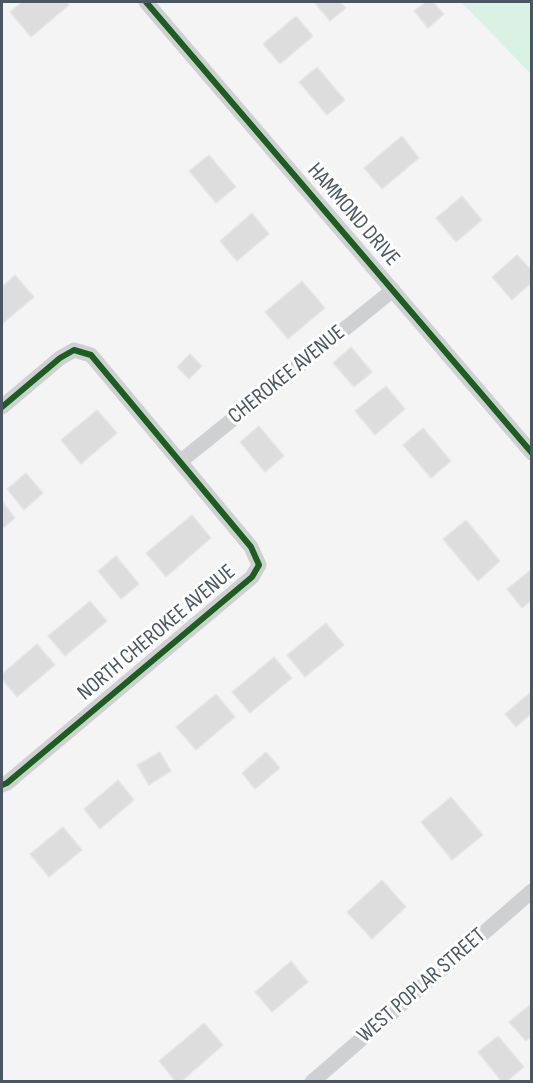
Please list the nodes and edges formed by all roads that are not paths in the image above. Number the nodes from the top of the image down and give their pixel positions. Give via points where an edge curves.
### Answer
1 (146, 2) edge
2 (393, 290) junction
3 (2, 407) edge
4 (531, 453) edge
5 (181, 461) junction
6 (2, 785) edge
7 (531, 891) edge
8 (312, 1082) edge

1 - 2 street, HAMMOND DRIVE
2 - 4 street, HAMMOND DRIVE
2 - 5 street, CHEROKEE AVENUE
3 - 5 street via 60,358 74,350 91,355
5 - 6 street, NORTH CHEROKEE AVENUE via 251,547 259,564 252,577
7 - 8 street, WEST POPLAR STREET

